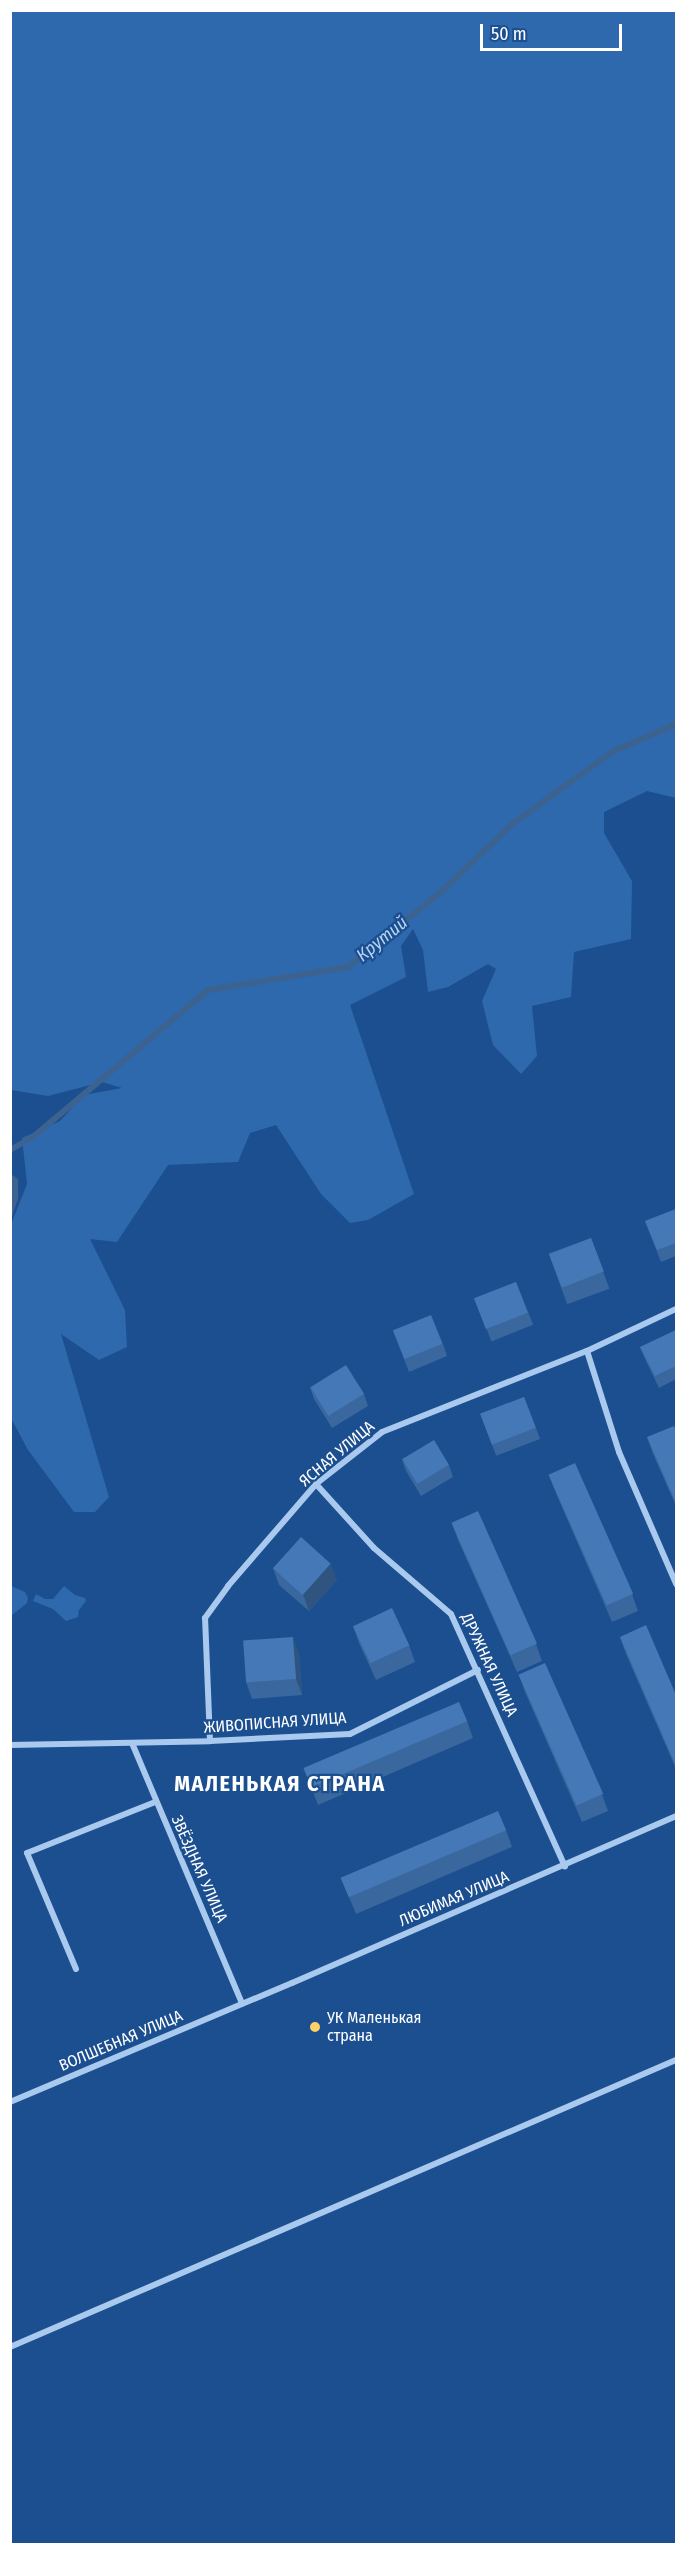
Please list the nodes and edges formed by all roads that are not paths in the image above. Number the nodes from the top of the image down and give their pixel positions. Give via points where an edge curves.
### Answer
1 (676, 1309) edge
2 (587, 1352) junction
3 (316, 1484) junction
4 (676, 1584) edge
5 (478, 1670) junction
6 (210, 1741) junction
7 (132, 1743) junction
8 (10, 1745) edge
9 (154, 1803) junction
10 (676, 1816) edge
11 (565, 1866) junction
12 (76, 1969) dead end
13 (242, 2004) junction
14 (676, 2060) edge
15 (10, 2102) edge
16 (10, 2347) edge

1 - 2 street, ЯСНАЯ УЛИЦА
2 - 3 street, ЯСНАЯ УЛИЦА via 382,1432
2 - 4 street via 619,1452
3 - 5 street, ДРУЖНАЯ УЛИЦА via 374,1548 451,1614
3 - 6 street, ЯСНАЯ УЛИЦА via 205,1618
5 - 6 street, ЖИВОПИСНАЯ УЛИЦА via 350,1734
5 - 11 street, ДРУЖНАЯ УЛИЦА
6 - 7 street, ЖИВОПИСНАЯ УЛИЦА
7 - 8 street, ЖИВОПИСНАЯ УЛИЦА
7 - 9 street, ЗВЁЗДНАЯ УЛИЦА
9 - 12 street via 27,1852
9 - 13 street, ЗВЁЗДНАЯ УЛИЦА
10 - 11 street, ЛЮБИМАЯ УЛИЦА
11 - 13 street, ЛЮБИМАЯ УЛИЦА
13 - 15 street, ВОЛШЕБНАЯ УЛИЦА
14 - 16 street

